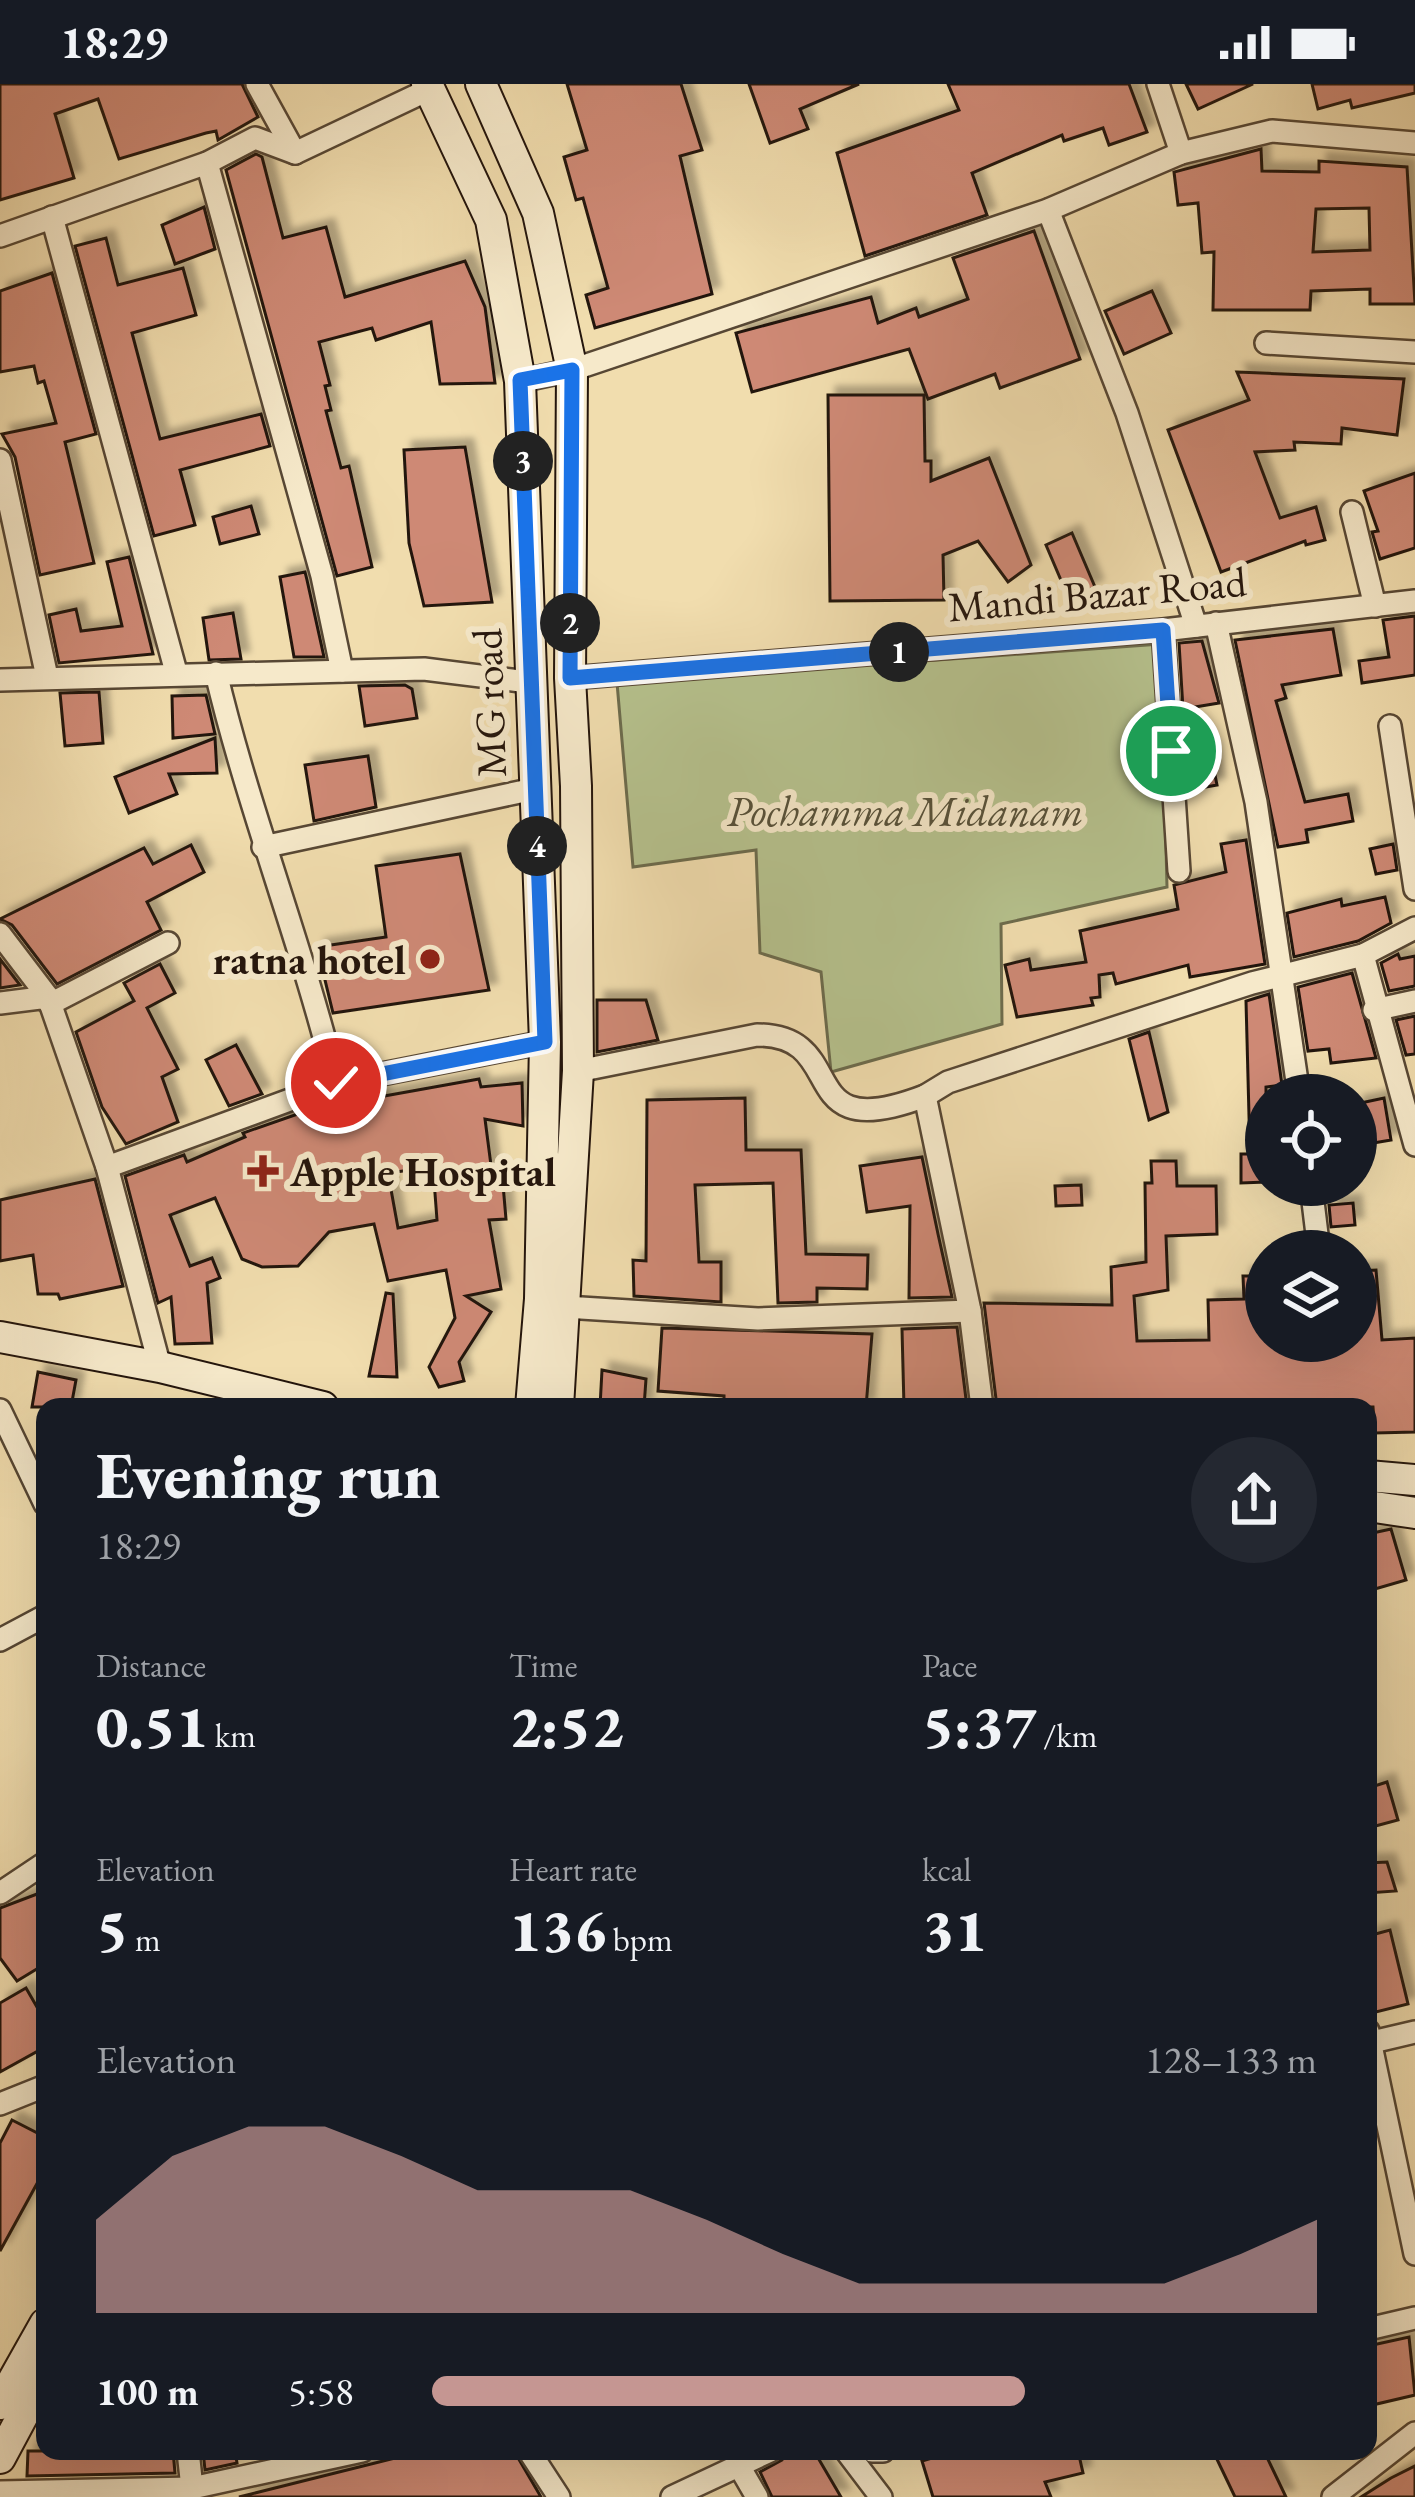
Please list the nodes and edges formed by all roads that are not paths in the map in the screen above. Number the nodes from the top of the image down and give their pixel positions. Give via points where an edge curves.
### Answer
1 (257, 84) edge
2 (482, 84) edge
3 (1158, 84) edge
4 (429, 86) edge
5 (1415, 142) edge
6 (1180, 153) junction
7 (295, 154) junction
8 (207, 163) junction
9 (1048, 210) junction
10 (52, 217) junction
11 (0, 236) edge
12 (1266, 343) dead end
13 (1415, 352) edge
14 (572, 370) junction
15 (520, 380) junction
16 (0, 460) edge
17 (1352, 512) dead end
18 (1415, 601) edge
19 (1375, 606) junction
20 (1206, 625) junction
21 (1163, 630) junction
22 (342, 671) junction
23 (176, 672) junction
24 (216, 673) junction
25 (47, 677) junction
26 (570, 678) junction
27 (0, 680) edge
28 (529, 682) junction
29 (1390, 726) dead end
30 (534, 789) junction
31 (263, 847) junction
32 (1180, 871) dead end
33 (1415, 889) edge
34 (1415, 928) edge
35 (0, 934) edge
36 (168, 943) dead end
37 (1363, 955) junction
38 (1284, 978) junction
39 (49, 1001) junction
40 (1415, 1001) edge
41 (0, 1003) edge
42 (1374, 1010) junction
43 (545, 1042) junction
44 (578, 1071) junction
45 (1296, 1074) edge
46 (336, 1083) junction
47 (925, 1096) junction
48 (1415, 1145) edge
49 (107, 1167) junction
50 (565, 1307) junction
51 (970, 1311) junction
52 (0, 1337) edge
53 (160, 1367) junction
54 (286, 1398) edge
55 (532, 1398) edge
56 (559, 1398) edge
57 (981, 1398) edge
58 (0, 1410) edge
59 (1377, 1477) edge
60 (1415, 1480) edge
61 (36, 1485) edge
62 (1377, 1508) edge
63 (1415, 1513) edge
64 (36, 1621) edge
65 (0, 1640) edge
66 (36, 1869) edge
67 (0, 1893) edge
68 (1415, 2032) edge
69 (1377, 2038) edge
70 (1377, 2076) edge
71 (36, 2090) edge
72 (0, 2104) edge
73 (1415, 2254) edge
74 (1415, 2318) edge
75 (1377, 2327) edge
76 (36, 2340) edge
77 (36, 2391) edge
78 (0, 2404) edge
79 (1415, 2432) edge
80 (0, 2458) edge
81 (189, 2460) edge
82 (321, 2460) edge
83 (535, 2460) edge
84 (751, 2460) edge
85 (852, 2460) edge
86 (739, 2466) junction
87 (192, 2488) junction
88 (0, 2492) edge
89 (158, 2494) edge
90 (560, 2497) edge
91 (672, 2497) edge
92 (757, 2497) edge
93 (880, 2497) edge
94 (1333, 2497) edge

1 - 7 street
2 - 14 main road, MG road via 538,213
3 - 6 street
4 - 7 street
4 - 15 main road, MG road via 490,220
5 - 6 street via 1272,130
6 - 9 street
7 - 8 street via 255,138
8 - 10 street
8 - 22 street
9 - 14 street
9 - 20 street
10 - 11 street
10 - 23 street
12 - 13 street
14 - 15 street
14 - 26 main road, MG road
15 - 28 main road, MG road
16 - 25 street
17 - 19 street
18 - 19 street, Mandi Bazar Road
19 - 20 street, Mandi Bazar Road
20 - 21 street, Mandi Bazar Road
20 - 38 street via 1256,802
21 - 26 street, Mandi Bazar Road
21 - 32 street
22 - 24 street
22 - 28 street via 424,668
23 - 24 street
23 - 25 street
24 - 31 street
25 - 27 street
26 - 44 main road, MG road
28 - 30 main road, MG road
29 - 33 street
30 - 31 street
30 - 43 main road, MG road
31 - 46 street via 308,968
34 - 37 street
35 - 39 street
36 - 39 street
37 - 38 street
37 - 42 street
38 - 45 street
38 - 47 street via 948,1082
39 - 41 street
39 - 49 street
40 - 42 street
42 - 48 street
43 - 46 street
43 - 55 main road, MG road
44 - 47 street via 785,1035 800,1042 835,1100 853,1110
44 - 50 main road, MG road
46 - 49 street
47 - 51 street
49 - 53 street
50 - 51 street via 758,1318
50 - 56 main road, MG road
51 - 57 street
52 - 53 main road
53 - 54 main road
58 - 61 street
59 - 60 main road
62 - 63 main road
64 - 65 street
66 - 67 street
68 - 69 street
70 - 73 street
71 - 72 street
74 - 75 street
76 - 78 main road
77 - 80 main road
79 - 94 street
81 - 87 street
82 - 87 street
83 - 90 street
84 - 86 street
85 - 93 street
86 - 91 street
86 - 92 street
87 - 89 street
88 - 89 street

